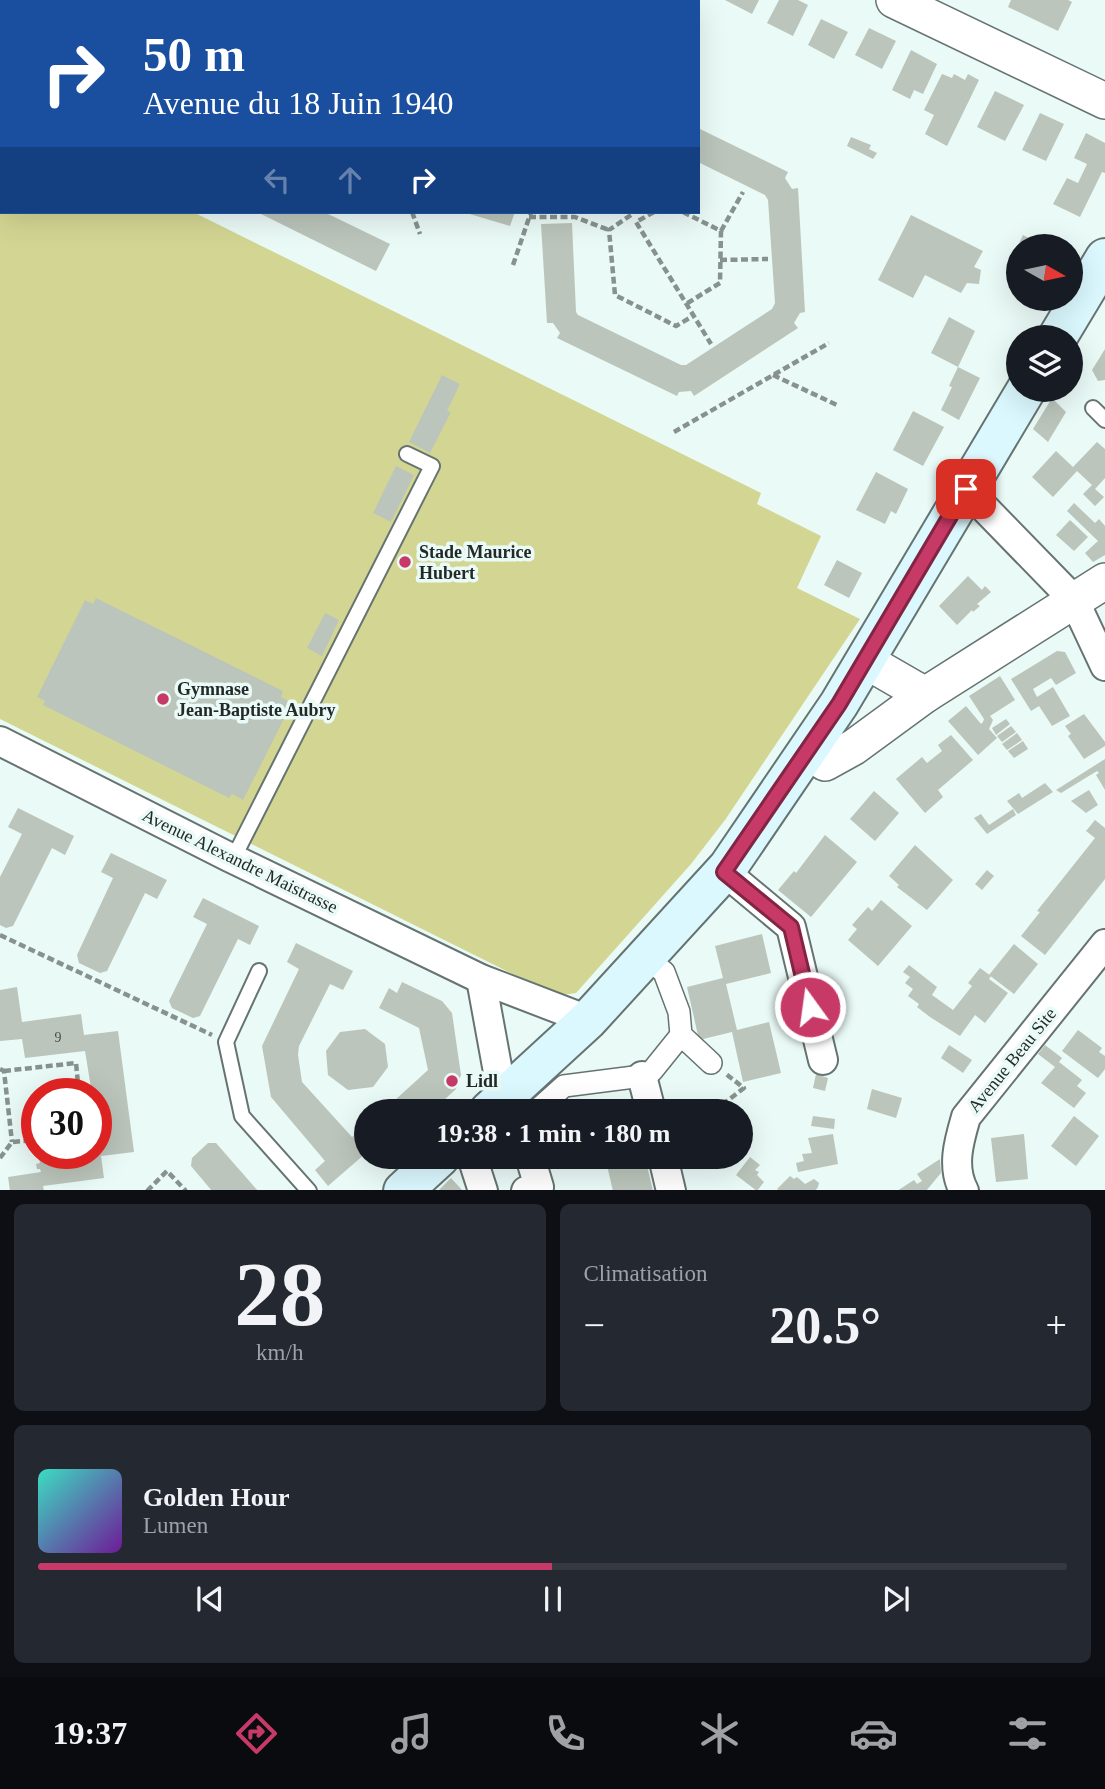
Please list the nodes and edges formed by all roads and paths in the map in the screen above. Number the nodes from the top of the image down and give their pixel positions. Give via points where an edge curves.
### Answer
1 (894, 0) edge
2 (1105, 101) edge
3 (743, 191) dead end
4 (413, 214) edge
5 (530, 214) edge
6 (630, 214) edge
7 (650, 214) edge
8 (687, 214) edge
9 (636, 222) junction
10 (610, 230) junction
11 (721, 231) junction
12 (420, 234) dead end
13 (1105, 258) edge
14 (768, 259) dead end
15 (720, 260) junction
16 (513, 265) dead end
17 (686, 304) junction
18 (694, 316) junction
19 (1065, 325) edge
20 (829, 343) dead end
21 (711, 344) dead end
22 (773, 375) junction
23 (1019, 402) edge
24 (839, 406) dead end
25 (1093, 408) dead end
26 (1105, 420) edge
27 (674, 432) dead end
28 (407, 454) dead end
29 (966, 489) junction
30 (1105, 581) edge
31 (1074, 600) junction
32 (866, 661) junction
33 (1105, 666) edge
34 (925, 695) junction
35 (0, 741) edge
36 (809, 750) junction
37 (233, 859) junction
38 (724, 872) junction
39 (0, 935) edge
40 (1105, 944) edge
41 (646, 958) junction
42 (259, 971) dead end
43 (481, 979) junction
44 (588, 1020) junction
45 (681, 1035) junction
46 (226, 1042) junction
47 (823, 1060) dead end
48 (712, 1063) joint
49 (2, 1070) edge
50 (642, 1076) junction
51 (77, 1078) edge
52 (508, 1099) edge
53 (516, 1099) edge
54 (528, 1099) edge
55 (648, 1099) edge
56 (730, 1099) edge
57 (21, 1141) edge
58 (12, 1142) junction
59 (0, 1158) edge
60 (427, 1169) edge
61 (476, 1169) edge
62 (534, 1169) edge
63 (666, 1169) edge
64 (148, 1190) edge
65 (185, 1190) edge
66 (308, 1190) edge
67 (404, 1190) edge
68 (483, 1190) edge
69 (529, 1190) edge
70 (671, 1190) edge
71 (964, 1190) edge

1 - 2 street
3 - 11 path
4 - 12 path
5 - 10 path via 575,217
5 - 16 path
6 - 9 path
6 - 10 path
7 - 9 path
8 - 11 path
9 - 17 path
10 - 18 path via 615,295 676,326
11 - 15 path
13 - 19 main road
14 - 15 path
15 - 17 path via 720,283
17 - 18 path
18 - 21 path
20 - 22 path
22 - 24 path
22 - 27 path
23 - 29 main road
25 - 26 lane
28 - 37 lane via 432,466
29 - 31 street
29 - 32 main road
30 - 31 street
31 - 33 street
31 - 34 street
32 - 34 street
32 - 36 main road
34 - 36 street via 825,763
35 - 37 street, Avenue Alexandre Maistrasse
36 - 38 main road
37 - 43 street, Avenue Alexandre Maistrasse
38 - 41 main road
38 - 47 street via 791,927
39 - 46 path
40 - 71 street, Avenue Beau Site via 966,1117 956,1150
41 - 44 main road
41 - 45 street via 664,972 679,1013
42 - 46 lane
43 - 44 street, Avenue Alexandre Maistrasse
43 - 52 street via 500,1083
44 - 53 main road
45 - 48 street
45 - 50 street via 652,1071
46 - 66 lane via 242,1116
48 - 56 path via 744,1088
49 - 51 path via 76,1063
49 - 58 path
50 - 54 street via 564,1086
50 - 55 street
57 - 58 path
58 - 59 path
60 - 67 main road
61 - 68 street
62 - 69 street via 539,1187
63 - 70 street
64 - 65 path via 167,1171

